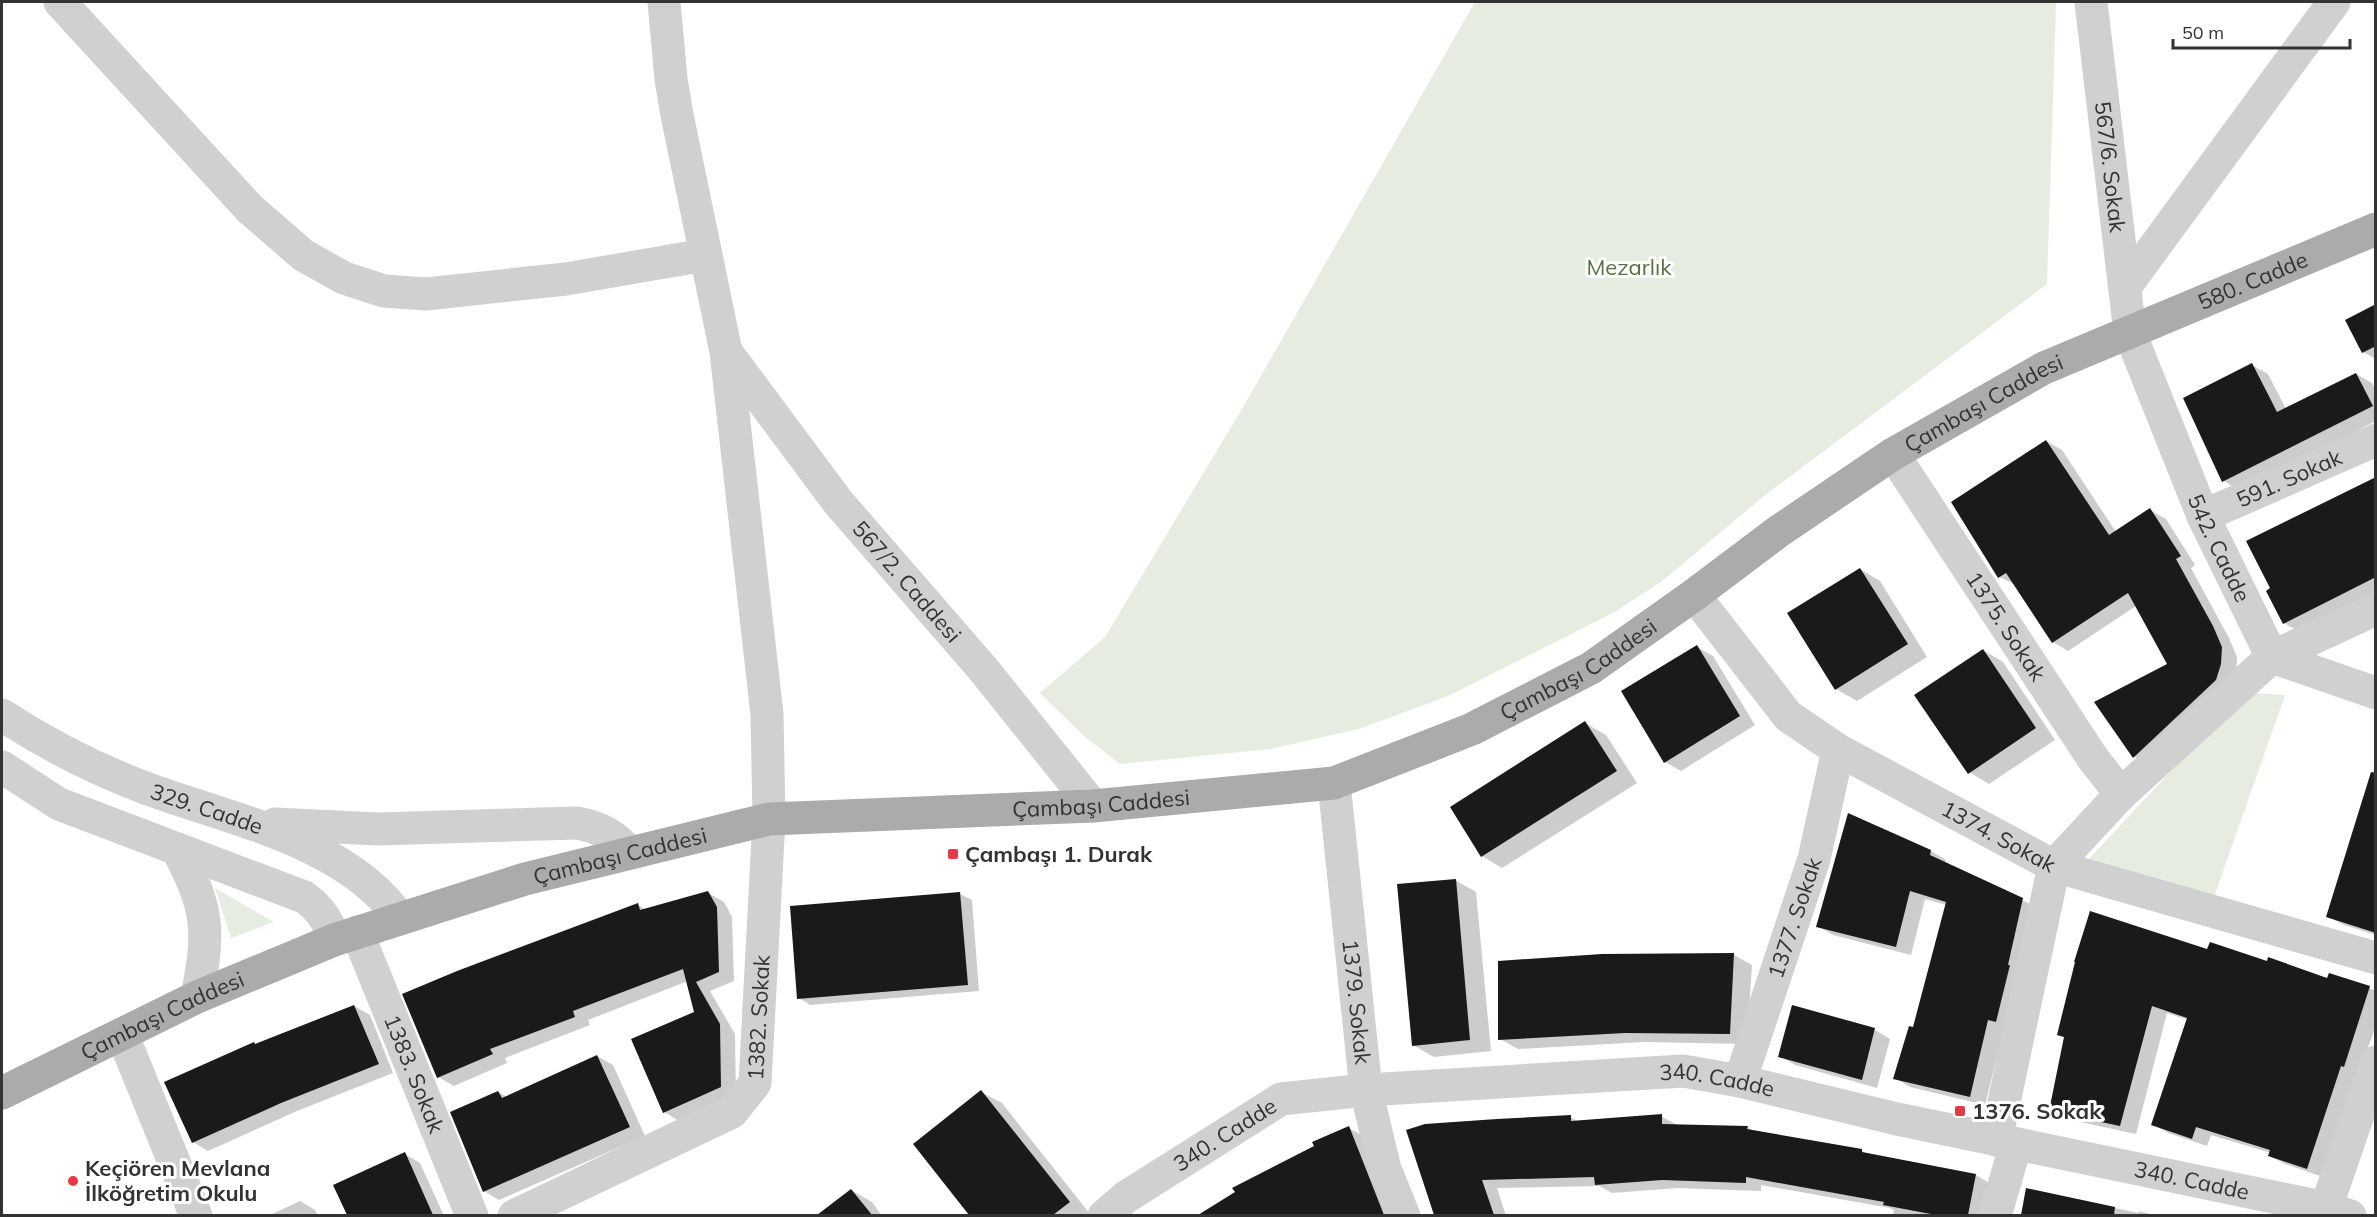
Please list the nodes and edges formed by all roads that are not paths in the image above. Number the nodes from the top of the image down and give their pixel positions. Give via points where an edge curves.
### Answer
1 (60, 2) edge
2 (664, 2) edge
3 (2091, 2) edge
4 (2334, 2) edge
5 (2376, 229) edge
6 (705, 255) junction
7 (2125, 287) junction
8 (2130, 333) junction
9 (726, 352) junction
10 (2376, 440) edge
11 (1893, 454) junction
12 (2204, 516) junction
13 (1694, 595) junction
14 (2376, 609) edge
15 (2272, 657) junction
16 (2376, 693) edge
17 (2, 715) edge
18 (1838, 750) junction
19 (2, 767) edge
20 (1334, 783) junction
21 (2121, 794) junction
22 (1093, 806) junction
23 (769, 819) junction
24 (250, 824) junction
25 (177, 849) junction
26 (630, 853) junction
27 (2054, 866) junction
28 (400, 919) junction
29 (346, 936) junction
30 (2376, 957) edge
31 (197, 997) junction
32 (122, 1034) junction
33 (2376, 1062) edge
34 (1740, 1081) junction
35 (1366, 1089) junction
36 (2, 1093) edge
37 (2006, 1142) junction
38 (2338, 1212) edge
39 (196, 1215) edge
40 (472, 1215) edge
41 (514, 1215) edge
42 (1104, 1215) edge
43 (1404, 1215) edge
44 (1995, 1215) edge

1 - 6 street via 250,209 303,255 344,278 384,291 426,294 566,279
2 - 6 street, 1382. Sokak via 675,106
3 - 7 street, 567/6. Sokak
4 - 7 street
5 - 8 main road, 580. Cadde
6 - 9 street, 1382. Sokak
7 - 8 street, 567/6. Sokak
8 - 11 main road, Çambaşı Caddesi via 2044,368
8 - 12 street, 542. Cadde
9 - 22 street, 567/2. Caddesi via 838,502 982,669
9 - 23 street, 1382. Sokak via 766,714
10 - 12 street, 591. Sokak
11 - 13 main road, Çambaşı Caddesi via 1779,531
11 - 21 street, 1375. Sokak via 2094,760
12 - 15 street, 542. Cadde
13 - 18 street, 1374. Sokak via 1788,716
13 - 20 main road, Çambaşı Caddesi via 1581,673 1472,729
14 - 15 street
15 - 16 street
15 - 21 street
17 - 24 street, 329. Cadde via 64,752 110,773
18 - 27 street, 1374. Sokak
18 - 34 street, 1377. Sokak via 1814,859
19 - 25 street, 329. Cadde via 59,804
20 - 22 main road, Çambaşı Caddesi
20 - 35 street, 1379. Sokak
21 - 27 street
22 - 23 main road, Çambaşı Caddesi
23 - 26 main road, Çambaşı Caddesi
23 - 41 street, 1382. Sokak via 755,1083 732,1112
24 - 26 street via 357,829 577,823 614,836
24 - 28 street, 329. Cadde via 354,871 388,901
25 - 29 street, 329. Cadde via 304,897
25 - 31 street via 194,881 205,924 205,956
26 - 28 main road, Çambaşı Caddesi via 525,879
27 - 30 street, 1374. Sokak
27 - 37 street
28 - 29 main road, Çambaşı Caddesi
29 - 31 main road, Çambaşı Caddesi
29 - 40 street, 1383. Sokak
31 - 32 main road, Çambaşı Caddesi
32 - 36 main road, Çambaşı Caddesi
32 - 39 street
33 - 38 street
34 - 35 street, 340. Cadde via 1683,1071
34 - 37 street, 340. Cadde
35 - 42 street, 340. Cadde via 1281,1099
35 - 43 street, 1379. Sokak via 1385,1169
37 - 38 street, 340. Cadde
37 - 44 street

